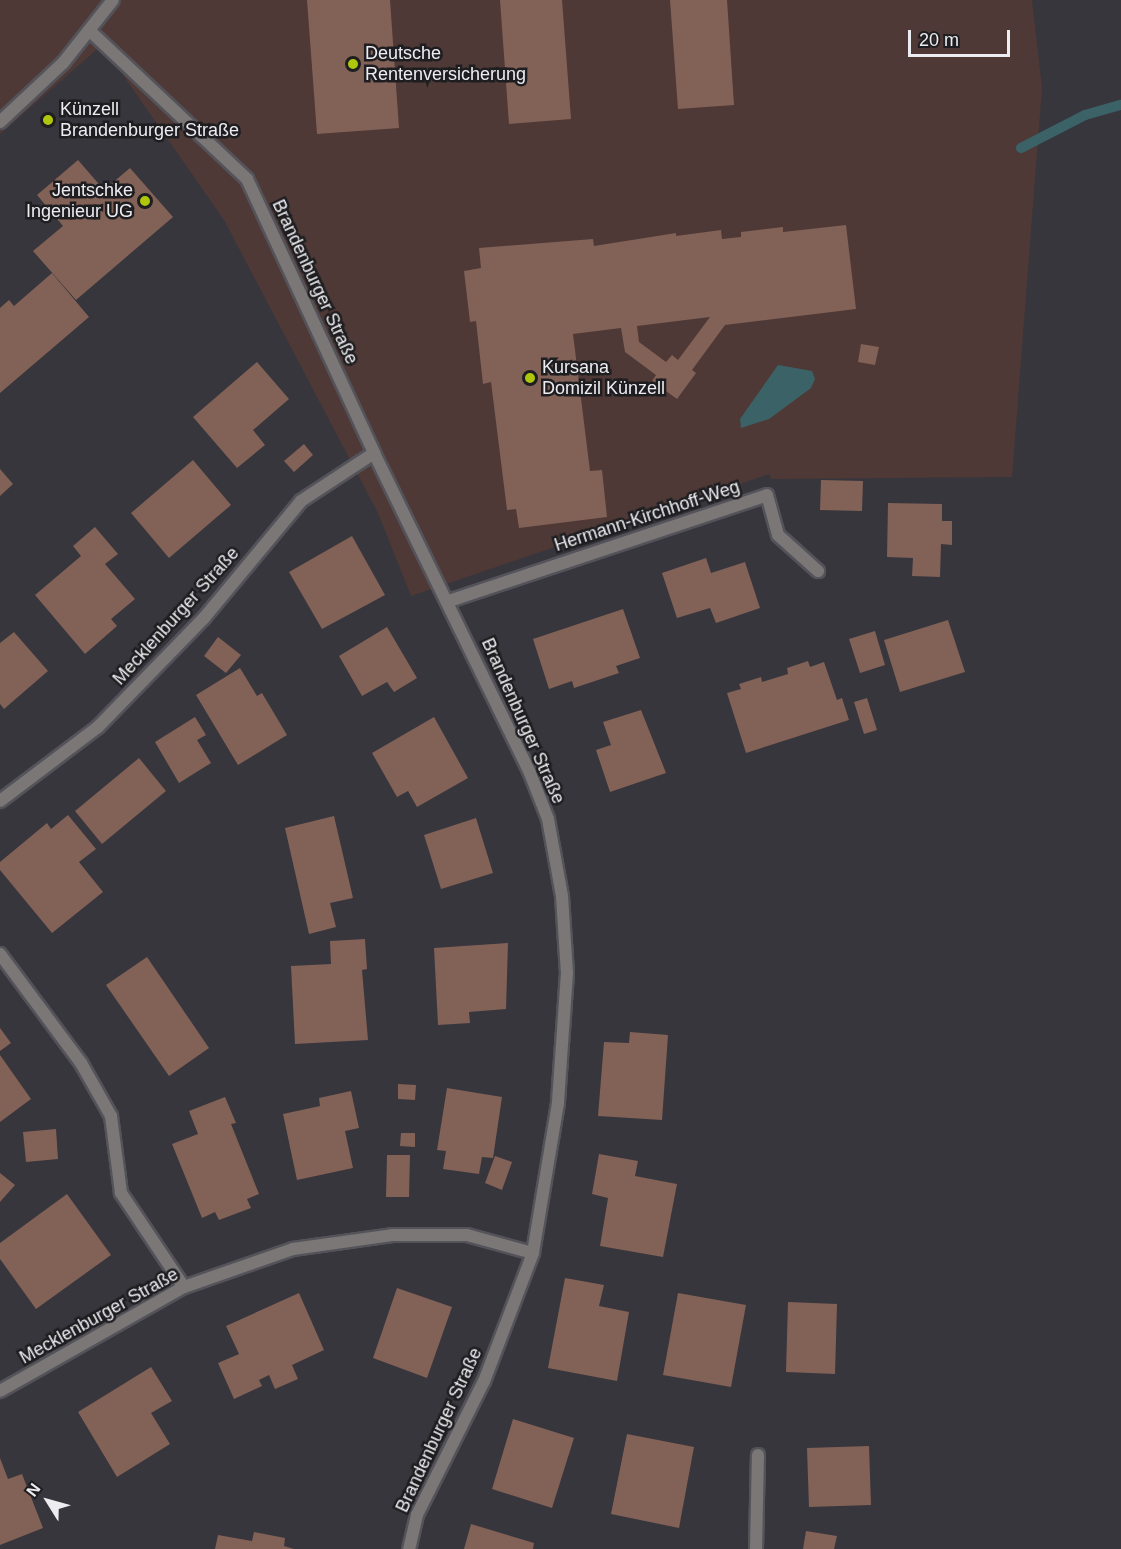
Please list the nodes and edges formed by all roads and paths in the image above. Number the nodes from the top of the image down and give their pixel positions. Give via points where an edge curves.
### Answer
1 (113, 0) edge
2 (90, 31) junction
3 (0, 122) edge
4 (374, 453) junction
5 (818, 571) dead end
6 (448, 601) junction
7 (0, 801) edge
8 (0, 954) edge
9 (532, 1253) junction
10 (184, 1287) junction
11 (0, 1391) edge
12 (758, 1455) dead end
13 (409, 1549) edge
14 (756, 1549) edge

1 - 2 street
2 - 3 street
2 - 4 street, Brandenburger Straße via 247,179
4 - 6 street, Brandenburger Straße
4 - 7 street, Mecklenburger Straße via 301,501 204,618 98,727
5 - 6 street, Hermann-Kirchhoff-Weg via 778,535 767,495
6 - 9 street, Brandenburger Straße via 548,819 562,896 567,973 558,1103
8 - 10 street via 91,1081 111,1116 121,1193
9 - 10 street, Mecklenburger Straße via 466,1236 392,1235 292,1249
9 - 13 street, Brandenburger Straße via 484,1381 417,1515
10 - 11 street, Mecklenburger Straße
12 - 14 street

